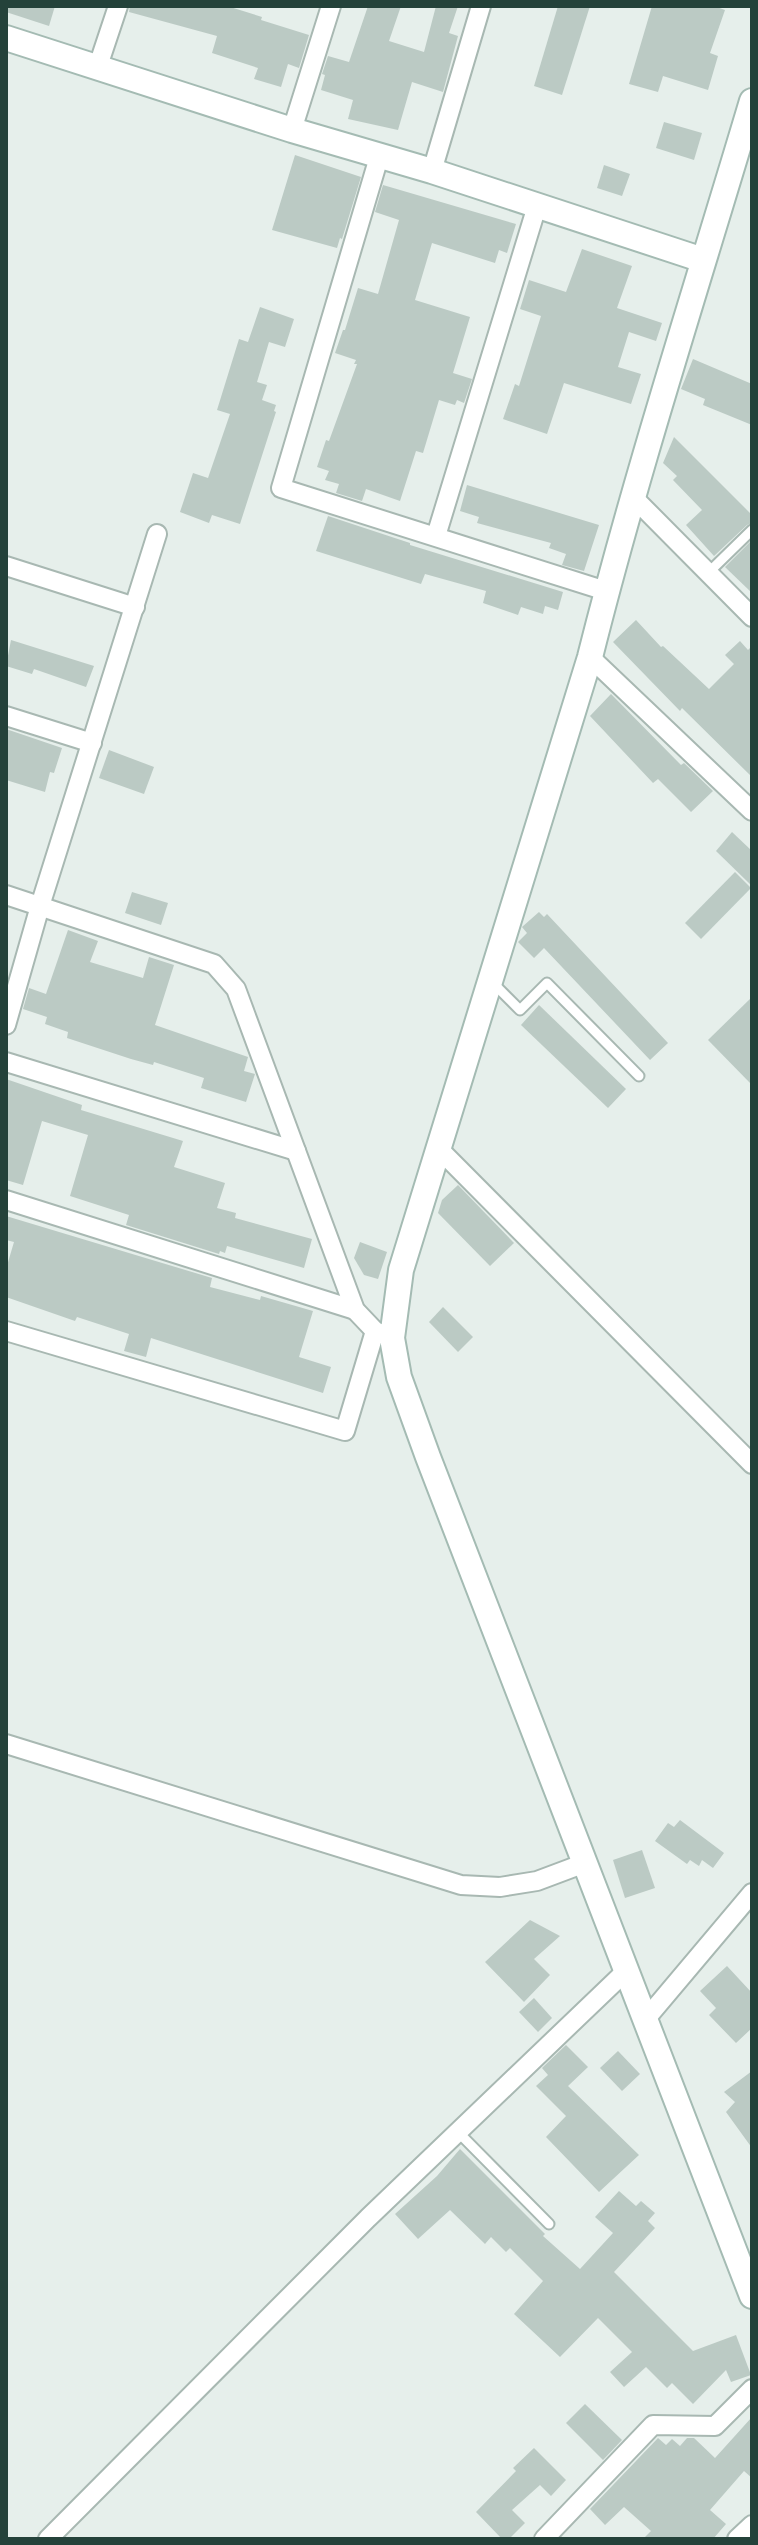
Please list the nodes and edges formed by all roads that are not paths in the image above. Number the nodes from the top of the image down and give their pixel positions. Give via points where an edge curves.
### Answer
1 (118, 6) edge
2 (331, 6) edge
3 (481, 6) edge
4 (6, 38) edge
5 (98, 66) junction
6 (752, 101) edge
7 (292, 130) junction
8 (748, 132) edge
9 (379, 157) junction
10 (432, 171) junction
11 (537, 206) junction
12 (703, 260) junction
13 (634, 498) junction
14 (752, 530) edge
15 (157, 534) dead end
16 (436, 536) junction
17 (6, 566) edge
18 (708, 573) junction
19 (606, 591) junction
20 (135, 607) junction
21 (752, 617) edge
22 (590, 657) junction
23 (6, 716) edge
24 (92, 743) junction
25 (752, 811) edge
26 (6, 895) edge
27 (40, 906) junction
28 (490, 980) junction
29 (6, 1025) edge
30 (6, 1062) edge
31 (639, 1076) dead end
32 (439, 1149) junction
33 (296, 1151) junction
34 (6, 1200) edge
35 (355, 1310) junction
36 (6, 1331) edge
37 (384, 1334) junction
38 (752, 1464) edge
39 (6, 1744) edge
40 (585, 1863) junction
41 (752, 1893) edge
42 (626, 1971) junction
43 (645, 2020) junction
44 (458, 2132) junction
45 (549, 2224) dead end
46 (752, 2296) edge
47 (752, 2389) edge
48 (752, 2525) edge
49 (48, 2539) edge
50 (544, 2539) edge
51 (737, 2539) edge

1 - 5 street
2 - 7 street
3 - 10 street
4 - 5 street
5 - 7 street
6 - 8 street
7 - 9 street
8 - 12 street
9 - 10 street
9 - 16 street via 281,488
10 - 11 street
11 - 12 street
11 - 16 street
12 - 13 street
13 - 18 street
13 - 19 street
14 - 18 lane
15 - 20 street
16 - 19 street
17 - 20 street
18 - 21 street
19 - 22 street
20 - 24 street
22 - 25 street
22 - 28 street
23 - 24 street
24 - 27 street
26 - 27 street
27 - 29 street
27 - 33 street via 214,964 227,976
28 - 31 lane via 520,1010 547,983
28 - 32 street
30 - 33 street
32 - 37 street
32 - 38 street
33 - 35 street
34 - 35 street
35 - 37 street
36 - 37 street via 345,1431
37 - 40 street
39 - 40 street via 461,1885 500,1887 537,1881
40 - 42 street
41 - 43 street
42 - 43 street
42 - 44 street
43 - 46 street
44 - 45 lane
44 - 49 street
47 - 50 street via 715,2426 653,2425
48 - 51 street

